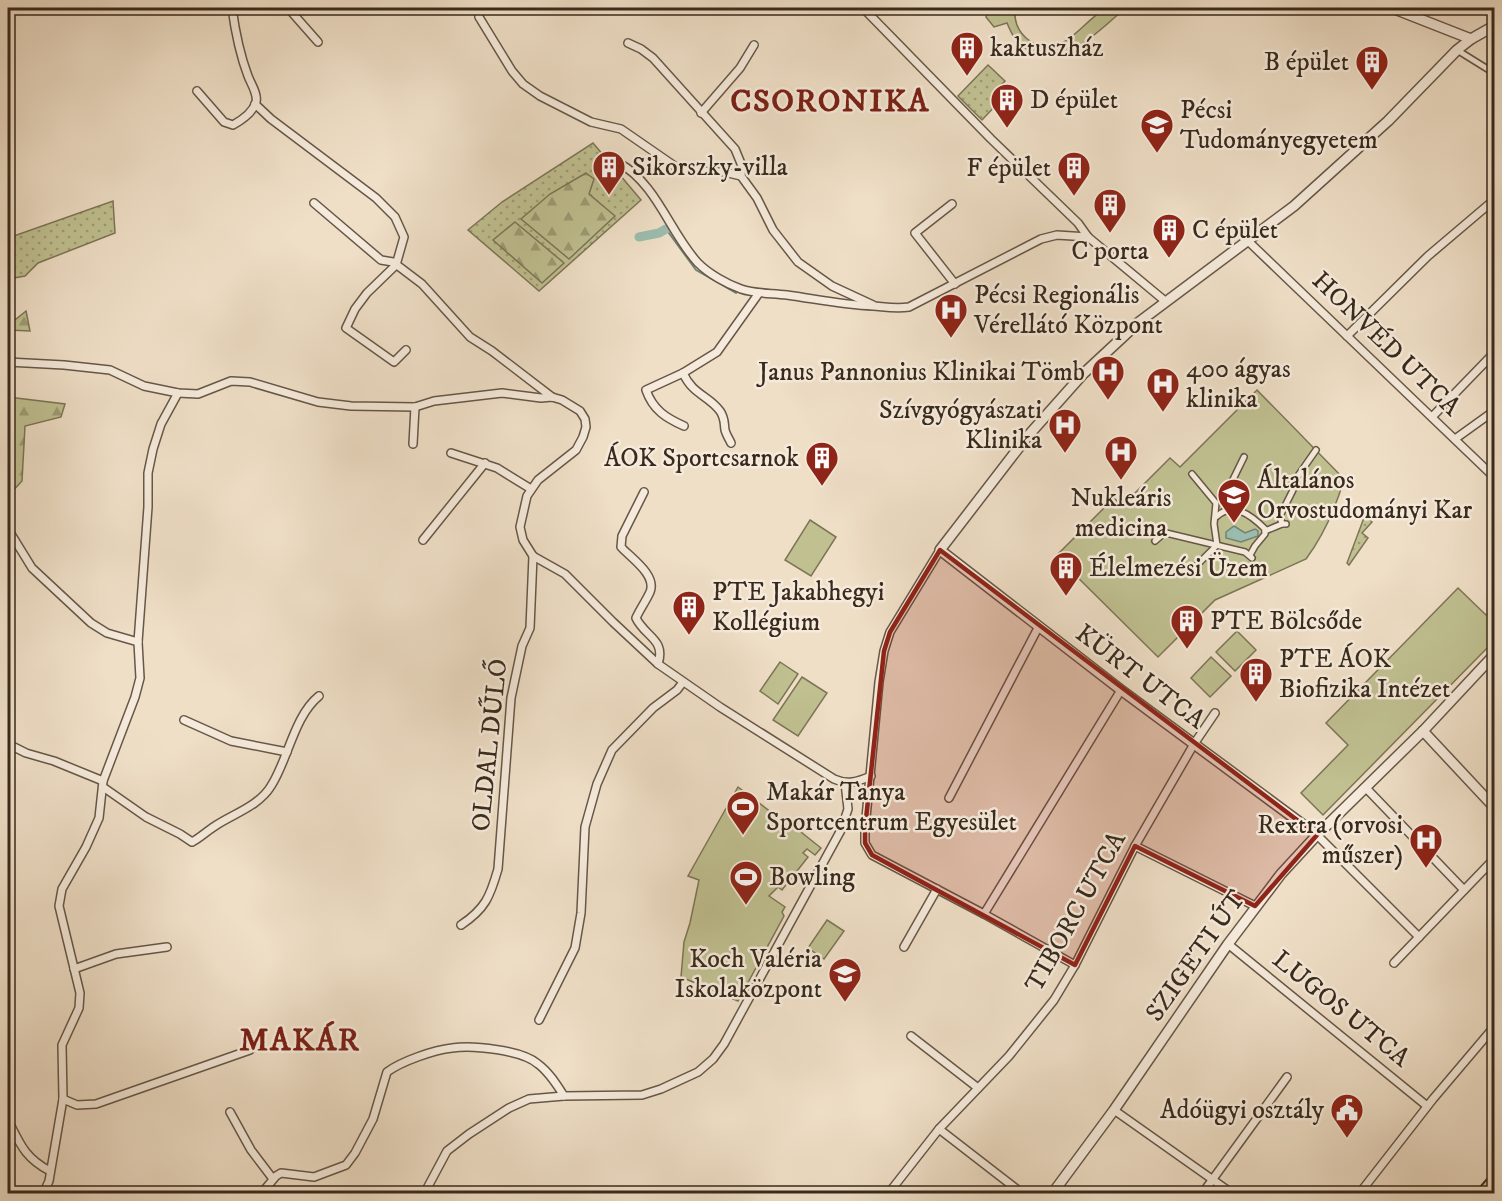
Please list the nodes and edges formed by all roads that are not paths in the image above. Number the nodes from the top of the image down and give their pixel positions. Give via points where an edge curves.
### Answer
1 (232, 8) edge
2 (288, 8) edge
3 (863, 8) edge
4 (1392, 8) edge
5 (479, 17) dead end
6 (1494, 26) edge
7 (1471, 39) junction
8 (318, 42) dead end
9 (628, 43) dead end
10 (754, 45) dead end
11 (1457, 50) junction
12 (1494, 73) edge
13 (197, 91) dead end
14 (255, 104) junction
15 (701, 113) junction
16 (606, 174) dead end
17 (741, 176) junction
18 (1494, 200) edge
19 (314, 202) dead end
20 (952, 204) dead end
21 (1078, 223) junction
22 (1072, 235) junction
23 (1088, 237) junction
24 (1248, 241) junction
25 (396, 265) junction
26 (955, 284) junction
27 (759, 293) junction
28 (1165, 301) junction
29 (875, 306) junction
30 (1347, 336) junction
31 (406, 350) dead end
32 (1494, 353) edge
33 (8, 362) edge
34 (683, 373) junction
35 (177, 393) junction
36 (552, 397) junction
37 (416, 407) junction
38 (1494, 411) edge
39 (1432, 417) junction
40 (684, 426) dead end
41 (1455, 439) junction
42 (731, 443) dead end
43 (413, 444) dead end
44 (1316, 450) dead end
45 (451, 453) dead end
46 (1244, 457) dead end
47 (485, 463) junction
48 (1192, 474) dead end
49 (1494, 477) edge
50 (531, 489) junction
51 (644, 492) dead end
52 (1219, 503) junction
53 (1225, 511) junction
54 (1216, 517) junction
55 (8, 529) edge
56 (1265, 531) junction
57 (1215, 532) junction
58 (423, 540) dead end
59 (1155, 541) dead end
60 (1206, 542) junction
61 (1217, 545) junction
62 (940, 550) junction
63 (533, 556) junction
64 (1197, 565) dead end
65 (1039, 626) junction
66 (138, 642) junction
67 (1494, 655) edge
68 (658, 664) junction
69 (683, 682) junction
70 (1121, 690) junction
71 (318, 696) dead end
72 (1215, 713) dead end
73 (1436, 718) junction
74 (184, 720) dead end
75 (1423, 730) junction
76 (8, 744) edge
77 (1194, 744) junction
78 (1440, 748) junction
79 (287, 752) junction
80 (871, 776) junction
81 (845, 783) junction
82 (103, 784) junction
83 (1366, 789) junction
84 (949, 798) dead end
85 (1494, 807) edge
86 (1317, 835) junction
87 (1136, 846) junction
88 (1494, 858) edge
89 (937, 889) junction
90 (1464, 890) junction
91 (1256, 906) junction
92 (984, 914) junction
93 (461, 925) dead end
94 (1419, 937) junction
95 (1228, 944) junction
96 (167, 947) dead end
97 (904, 947) dead end
98 (1394, 963) dead end
99 (1075, 965) junction
100 (74, 969) junction
101 (539, 1020) dead end
102 (1494, 1027) edge
103 (911, 1036) dead end
104 (249, 1050) dead end
105 (1287, 1077) dead end
106 (978, 1088) junction
107 (564, 1096) junction
108 (63, 1099) junction
109 (1427, 1106) junction
110 (1114, 1110) junction
111 (230, 1112) dead end
112 (8, 1120) edge
113 (939, 1129) junction
114 (50, 1171) junction
115 (1213, 1178) junction
116 (273, 1179) junction
117 (1494, 1180) edge
118 (43, 1194) edge
119 (261, 1194) edge
120 (424, 1194) edge
121 (888, 1194) edge
122 (1023, 1194) edge
123 (1052, 1194) edge
124 (1202, 1194) edge
125 (1233, 1194) edge
126 (1359, 1194) edge
127 (1482, 1194) edge

1 - 14 street via 247,74 255,91
2 - 8 street
3 - 21 street
4 - 7 street
5 - 17 street via 523,84 540,96 591,122 621,129 676,167
6 - 7 street
7 - 11 street
9 - 15 street via 653,58
10 - 15 street via 740,68
11 - 12 street
11 - 24 street via 1388,121 1294,206
13 - 14 street via 224,122 233,125
14 - 25 street via 376,198 394,218 404,237
15 - 17 street via 735,149 742,166
16 - 27 street via 620,163 630,169 698,263 740,288
17 - 29 street via 773,230 798,262 832,286
18 - 30 street via 1428,256
19 - 25 street via 381,260
20 - 26 street via 915,233
21 - 22 street
21 - 23 street
22 - 23 street
22 - 26 street via 1041,239
23 - 28 street
24 - 28 street
24 - 30 street, HONVÉD UTCA
25 - 31 street via 367,293 346,328 394,362
25 - 36 street via 422,284 470,337
26 - 29 street via 909,307
27 - 29 street
27 - 34 street via 717,352
28 - 62 street via 1083,374 1027,437
30 - 39 street, HONVÉD UTCA
32 - 39 street
33 - 35 street via 110,370 144,386
34 - 40 street via 646,390 650,402 666,418
34 - 42 street via 688,384 720,411
35 - 37 street via 198,394 231,381 242,381 318,402
35 - 66 street via 161,424 148,473
36 - 37 street via 481,394
36 - 50 street via 580,411 585,419 584,436 576,450
37 - 43 street
38 - 41 street
39 - 41 street, HONVÉD UTCA
41 - 49 street, HONVÉD UTCA
44 - 56 street via 1293,483 1280,516 1284,524
45 - 47 street
46 - 52 street
47 - 50 street
47 - 58 street
48 - 52 street
50 - 63 street via 520,527
51 - 68 street via 621,547 651,582 636,618 660,646
52 - 53 street
52 - 54 street via 1214,509
53 - 54 street
53 - 56 street via 1238,510
54 - 57 street
55 - 66 street via 38,574 92,623 107,633
56 - 61 street via 1251,556
57 - 60 street
57 - 61 street
59 - 60 street via 1164,533
60 - 61 street
61 - 64 street
62 - 65 street, KÜRT UTCA
62 - 80 street via 886,641
63 - 68 street via 564,574
63 - 93 street, OLDAL DŰLŐ via 530,628 522,646 511,698 498,869 484,906
65 - 70 street, KÜRT UTCA
65 - 84 street
66 - 82 street via 140,678
67 - 73 street, SZIGETI ÚT
68 - 69 street
69 - 81 street
69 - 101 street via 608,756 585,827 575,948
70 - 77 street, KÜRT UTCA
70 - 92 street
71 - 79 street via 299,724
72 - 77 street, TIBORC UTCA
73 - 75 street, SZIGETI ÚT
73 - 78 street via 1434,726
74 - 79 street via 231,741
75 - 78 street
75 - 83 street, SZIGETI ÚT
76 - 82 street
77 - 86 street, KÜRT UTCA
77 - 87 street, TIBORC UTCA
78 - 85 street
79 - 82 street via 266,793 192,843 146,817
80 - 81 street
80 - 89 street via 865,843 872,855
81 - 107 street via 848,809 841,830 713,1059 698,1072 642,1095
82 - 100 street via 99,818 60,898
83 - 86 street, SZIGETI ÚT
83 - 90 street
86 - 91 street, SZIGETI ÚT
86 - 94 street
87 - 91 street
87 - 99 street, TIBORC UTCA
88 - 90 street
89 - 92 street
89 - 97 street
90 - 94 street
91 - 95 street, SZIGETI ÚT
92 - 99 street
94 - 98 street
95 - 109 street, LUGOS UTCA
95 - 110 street, SZIGETI ÚT
96 - 100 street via 116,954
99 - 106 street, TIBORC UTCA via 1054,1000
100 - 108 street via 79,1008 62,1045
102 - 109 street
103 - 106 street
104 - 108 street via 96,1104 77,1105
105 - 115 street
106 - 113 street, TIBORC UTCA
107 - 116 street via 544,1069 530,1058 484,1049 440,1050 387,1072 373,1119 346,1165 315,1177 281,1173
107 - 120 street via 529,1100 469,1134 447,1151
108 - 114 street
109 - 126 street
110 - 115 street
110 - 123 street, SZIGETI ÚT
111 - 116 street
112 - 114 street via 25,1153
113 - 121 street, TIBORC UTCA
113 - 122 street
114 - 118 street
115 - 124 street
115 - 125 street
116 - 119 street
117 - 127 main road

